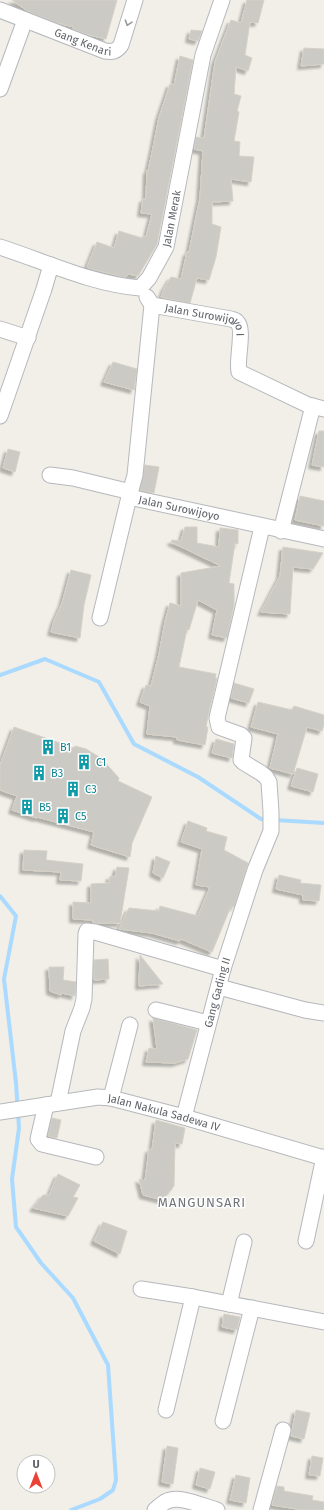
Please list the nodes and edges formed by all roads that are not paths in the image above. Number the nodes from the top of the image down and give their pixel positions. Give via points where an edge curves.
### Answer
1 (135, 0) edge
2 (222, 0) edge
3 (0, 10) edge
4 (25, 20) junction
5 (0, 89) edge
6 (0, 247) edge
7 (51, 265) junction
8 (140, 288) junction
9 (152, 305) junction
10 (0, 329) edge
11 (28, 338) junction
12 (319, 407) edge
13 (0, 416) edge
14 (50, 475) dead end
15 (130, 494) junction
16 (262, 527) junction
17 (280, 531) junction
18 (324, 539) edge
19 (100, 618) dead end
20 (223, 970) junction
21 (219, 987) junction
22 (156, 1010) dead end
23 (324, 1013) edge
24 (208, 1023) junction
25 (130, 1025) dead end
26 (111, 1098) junction
27 (46, 1105) junction
28 (0, 1112) edge
29 (184, 1116) junction
30 (96, 1157) dead end
31 (324, 1158) edge
32 (306, 1241) dead end
33 (244, 1242) dead end
34 (141, 1289) dead end
35 (193, 1297) junction
36 (229, 1304) junction
37 (252, 1308) junction
38 (324, 1322) edge
39 (166, 1410) dead end
40 (223, 1421) dead end
41 (283, 1430) dead end
42 (155, 1510) edge
43 (217, 1510) edge
44 (261, 1510) edge

1 -> 4 street, Gang Kenari via 121,45 118,50 112,52
2 - 8 street, Jalan Merak via 203,55 166,247 149,278
3 - 4 street, Gang Kenari
4 - 5 street
6 - 7 street
7 - 8 street via 87,277
7 - 11 street
8 - 9 street, Jalan Surowijoyo I
9 - 12 street, Jalan Surowijoyo I via 237,322 241,328 239,372
9 - 15 street, Jalan Surowijoyo via 135,475
10 - 11 street
11 - 13 street
12 - 17 street
14 - 15 street via 69,477
15 - 16 street, Jalan Surowijoyo
15 - 19 street
16 - 17 street, Jalan Surowijoyo
16 - 20 street, Gang Gading II via 217,723 220,727 244,738 241,755 243,762 266,777 270,787 271,831 254,870
17 - 18 street, Jalan Surowijoyo
20 - 21 street, Gang Gading II
20 - 27 street via 88,931 82,1008
21 - 23 street
21 - 24 street, Gang Gading II
22 - 24 street
24 - 29 street, Gang Gading II
25 - 26 street
26 - 27 street, Jalan Nakula Sadewa IV via 98,1097
26 - 29 street, Jalan Nakula Sadewa IV
27 - 28 street, Jalan Nakula Sadewa IV
27 - 30 street via 38,1139 42,1144
29 - 31 street, Jalan Nakula Sadewa IV
31 - 32 street
33 - 36 street
34 - 35 street
35 - 36 street
35 - 39 street
36 - 37 street
37 - 38 street
37 - 40 street
41 - 44 street
42 - 43 street via 164,1502 173,1499 182,1499

